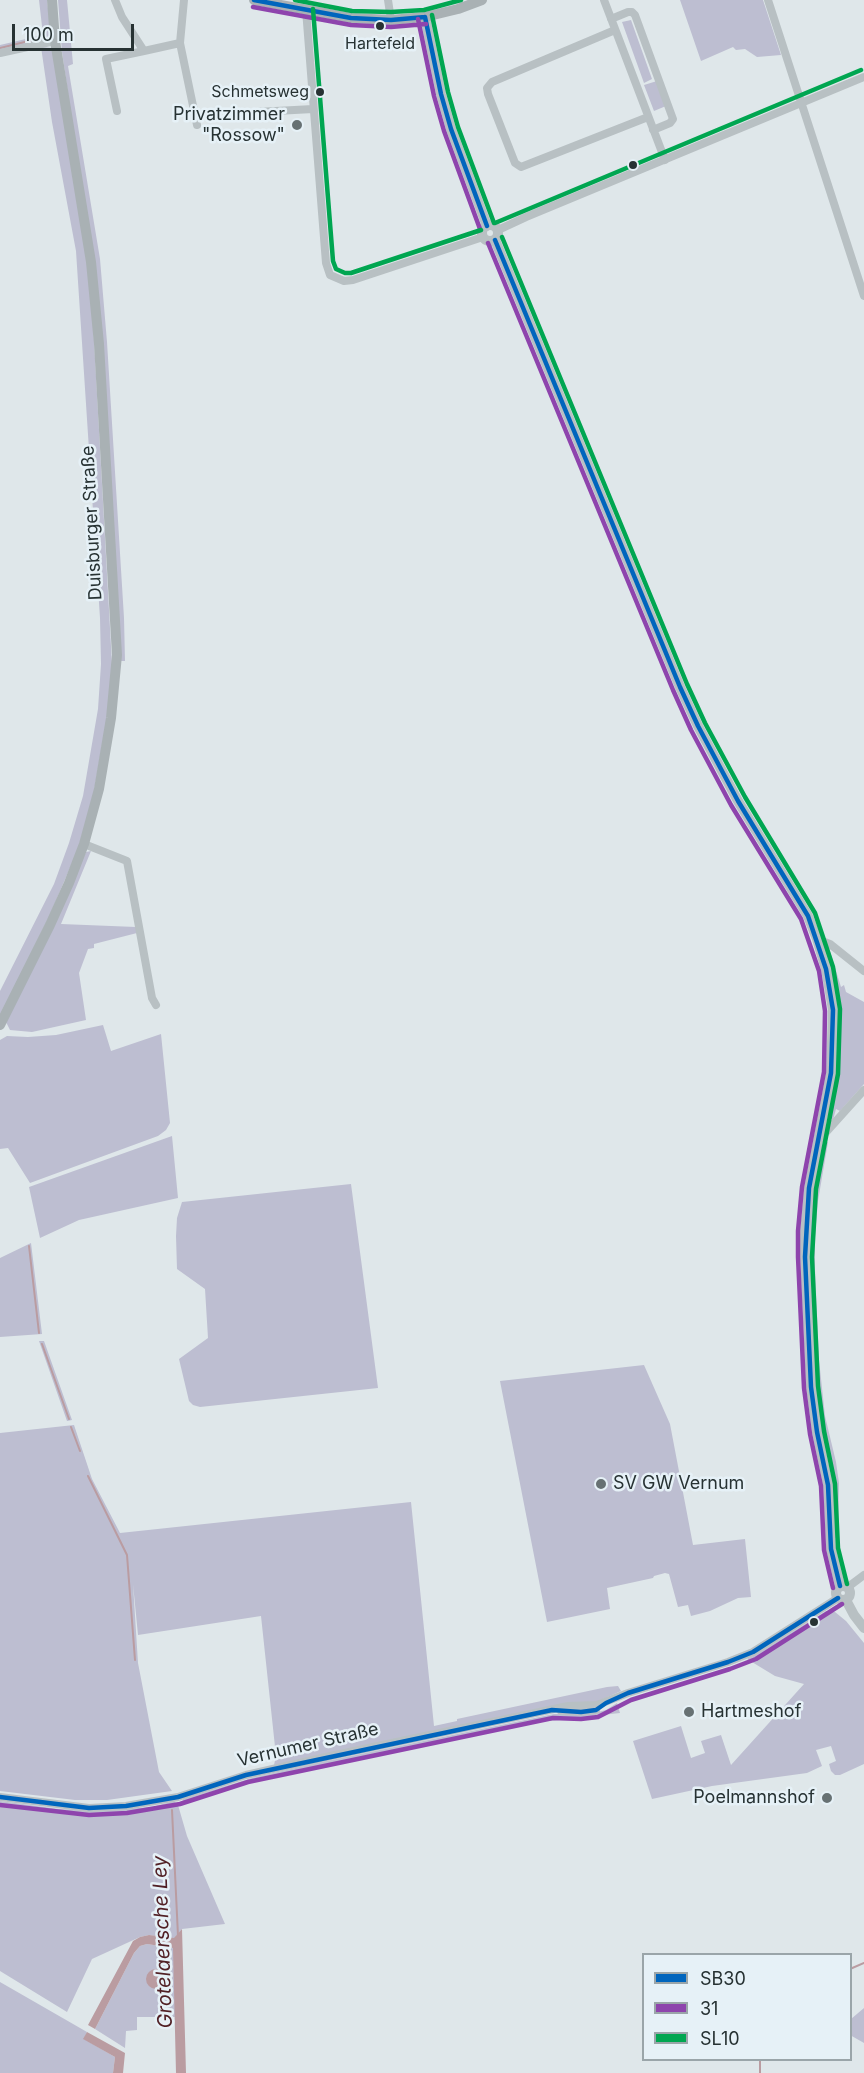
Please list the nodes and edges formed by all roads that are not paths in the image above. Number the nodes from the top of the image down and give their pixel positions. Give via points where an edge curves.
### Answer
1 (52, 0) edge
2 (115, 0) edge
3 (184, 0) edge
4 (254, 0) edge
5 (388, 0) edge
6 (482, 0) edge
7 (604, 0) edge
8 (768, 0) edge
9 (306, 10) junction
10 (425, 17) junction
11 (611, 19) junction
12 (391, 20) junction
13 (615, 30) junction
14 (56, 41) junction
15 (180, 44) junction
16 (144, 51) junction
17 (0, 53) edge
18 (864, 77) edge
19 (801, 103) junction
20 (313, 109) junction
21 (117, 111) dead end
22 (257, 112) dead end
23 (648, 117) junction
24 (197, 125) dead end
25 (653, 130) junction
26 (665, 160) junction
27 (485, 231) junction
28 (497, 236) junction
29 (864, 296) edge
30 (84, 844) junction
31 (818, 939) junction
32 (864, 971) edge
33 (156, 1005) dead end
34 (0, 1025) edge
35 (864, 1090) edge
36 (819, 1141) junction
37 (864, 1575) edge
38 (844, 1587) junction
39 (842, 1599) junction
40 (864, 1628) edge
41 (0, 1797) edge

1 - 14 main road, Duisburger Straße
2 - 16 street
3 - 15 street
4 - 9 main road
5 - 12 street
6 - 10 main road
7 - 11 street
8 - 19 street
9 - 12 main road
9 - 20 street
10 - 12 main road
10 - 27 street via 441,94
11 - 13 street
11 - 25 street via 628,12 635,15 673,119
13 - 23 street
13 - 23 street via 492,82 488,94 515,163 521,167
14 - 17 street
14 - 30 main road, Duisburger Straße via 99,344 117,655 99,789
15 - 16 street
15 - 24 street
16 - 21 street via 106,59
18 - 19 street
19 - 26 street
19 - 29 street
20 - 22 street
20 - 27 street via 330,275 353,280
23 - 25 street
25 - 26 street
26 - 28 street via 526,217
27 - 28 street via 496,227
28 - 31 street via 642,598 698,726
30 - 33 street via 127,861
30 - 34 main road, Duisburger Straße
31 - 32 street
31 - 36 street via 833,1010 834,1039
35 - 36 street
36 - 38 street via 805,1232 811,1387 828,1485 831,1549
37 - 38 street
38 - 39 street via 850,1596
39 - 40 street
39 - 41 street, Vernumer Straße via 753,1652 628,1693 588,1712 552,1710 335,1755 178,1797 126,1806 89,1808

